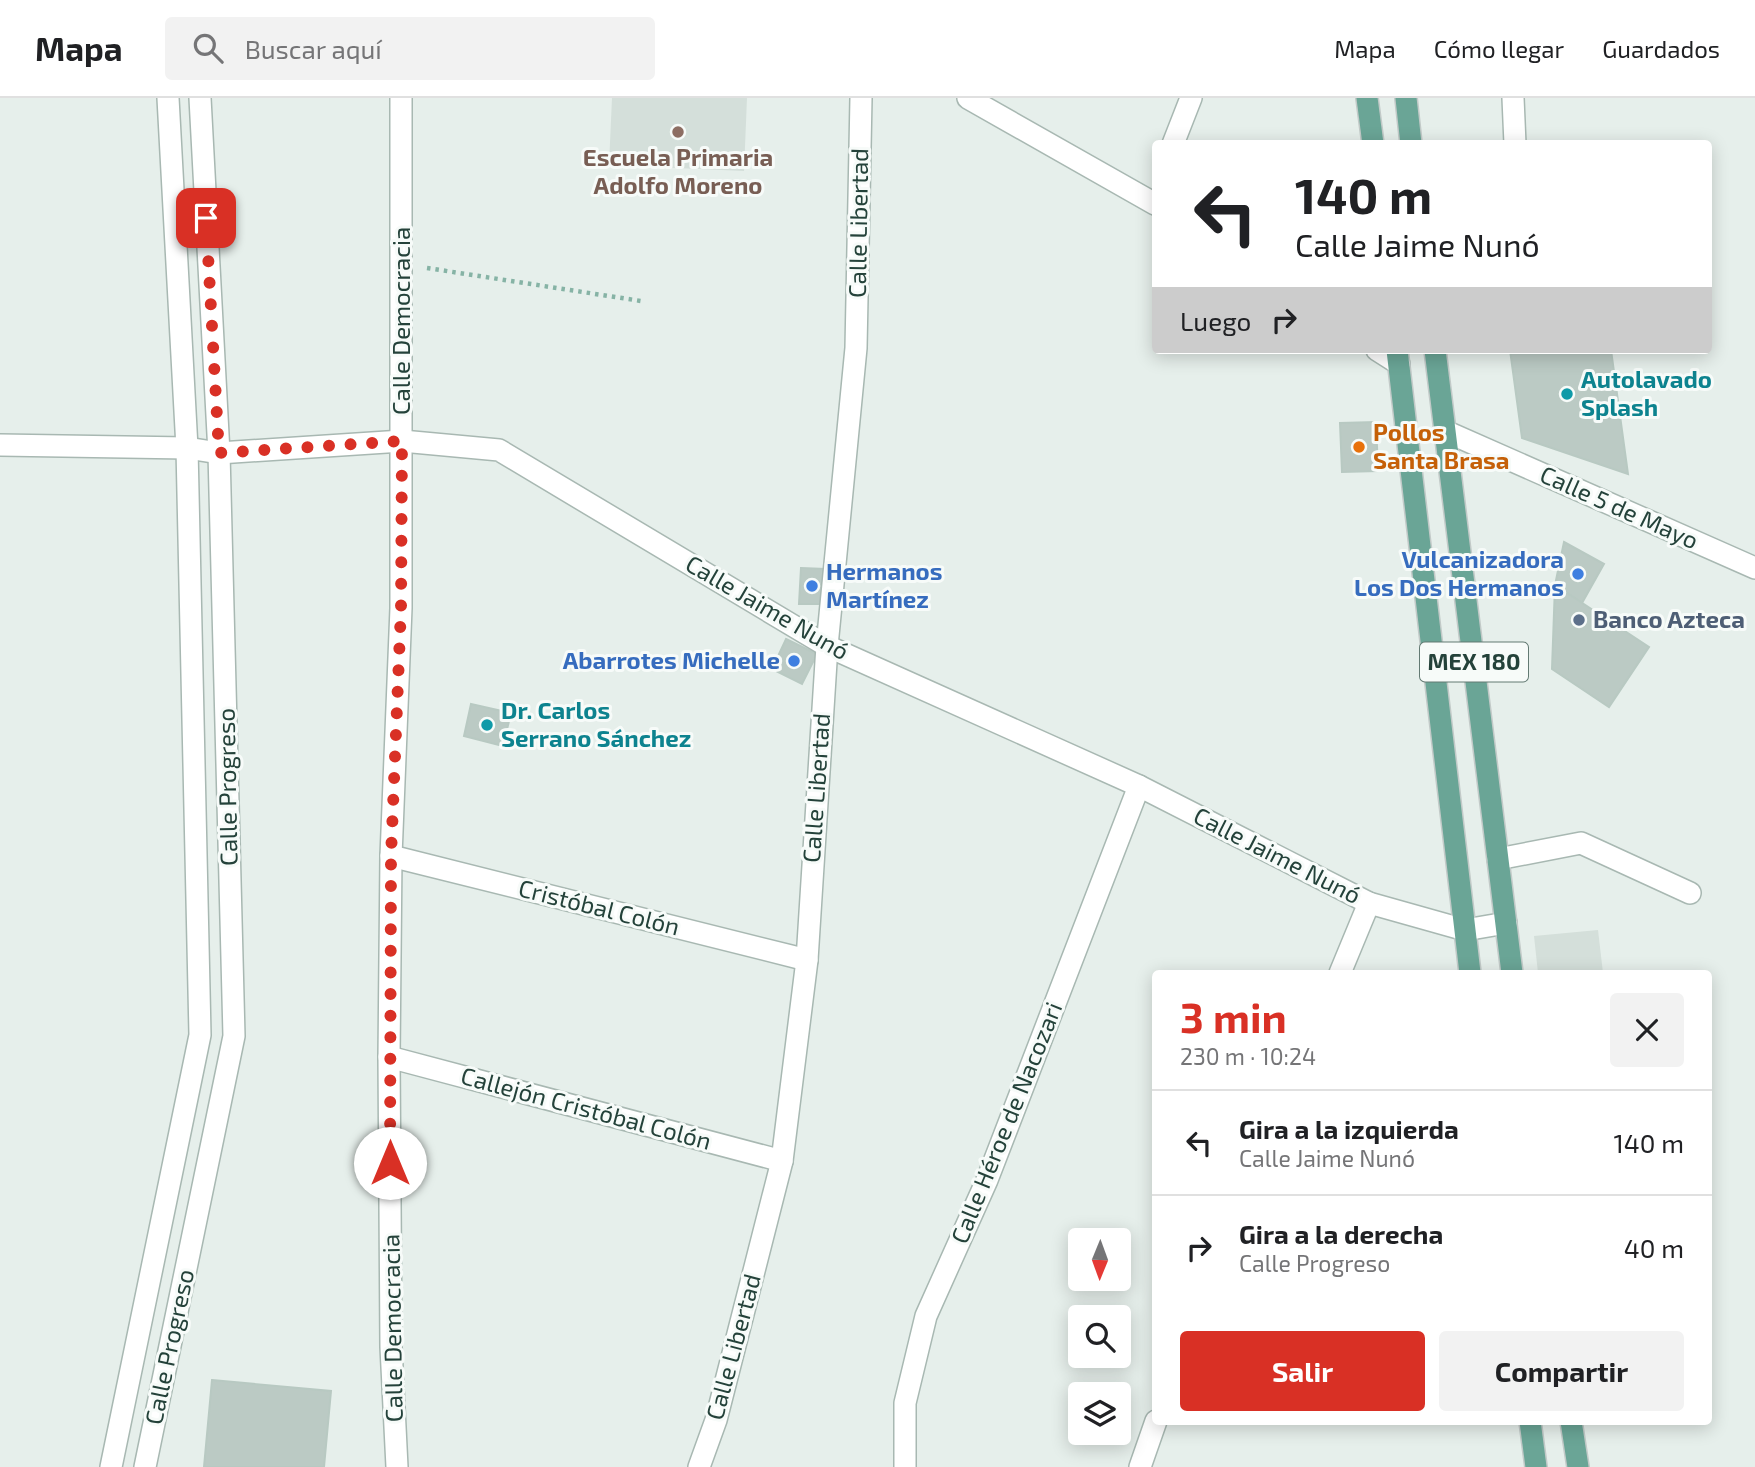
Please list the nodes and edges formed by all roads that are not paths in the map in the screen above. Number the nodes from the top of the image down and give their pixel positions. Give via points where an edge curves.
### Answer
1 (168, 98) edge
2 (200, 98) edge
3 (401, 98) edge
4 (861, 98) edge
5 (968, 98) edge
6 (1191, 98) edge
7 (1367, 98) edge
8 (1406, 98) edge
9 (1513, 98) edge
10 (1175, 140) edge
11 (1372, 140) edge
12 (1410, 140) edge
13 (1516, 140) edge
14 (1152, 196) edge
15 (1436, 354) edge
16 (1398, 357) edge
17 (1445, 430) junction
18 (402, 441) junction
19 (0, 445) edge
20 (187, 448) junction
21 (219, 453) junction
22 (1755, 568) edge
23 (827, 646) junction
24 (1139, 786) junction
25 (391, 856) junction
26 (1498, 859) junction
27 (1690, 892) dead end
28 (1369, 903) junction
29 (1506, 923) junction
30 (1465, 930) junction
31 (807, 960) junction
32 (1341, 970) edge
33 (1470, 970) edge
34 (1512, 970) edge
35 (200, 1035) junction
36 (234, 1035) junction
37 (389, 1057) junction
38 (782, 1161) junction
39 (1155, 1425) edge
40 (1531, 1425) edge
41 (1572, 1425) edge
42 (111, 1467) edge
43 (145, 1467) edge
44 (397, 1467) edge
45 (699, 1467) edge
46 (905, 1467) edge
47 (1140, 1467) edge
48 (1536, 1467) edge
49 (1578, 1467) edge

1 - 20 street, Calle Progreso
2 - 21 street, Calle Progreso
3 - 18 street, Calle Democracia
4 - 23 street, Calle Libertad via 856,348
5 - 14 street
6 - 10 street
7 - 11 main road
8 - 12 main road
9 - 13 street
15 - 17 main road, MEX 180
16 - 30 main road, MEX 180
17 - 22 street, Calle 5 de Mayo
17 - 26 main road, MEX 180
18 - 21 street, Calle Jaime Nunó
18 - 23 street, Calle Jaime Nunó via 499,450
18 - 25 street, Calle Democracia
19 - 20 street, Calle Jaime Nunó
20 - 21 street, Calle Jaime Nunó
20 - 35 street, Calle Progreso
21 - 36 street, Calle Progreso
23 - 24 street, Calle Jaime Nunó
23 - 31 street, Calle Libertad
24 - 28 street, Calle Jaime Nunó
24 - 46 street, Calle Héroe de Nacozari via 987,1180 926,1316 905,1403
25 - 31 street, Cristóbal Colón
25 - 37 street, Calle Democracia
26 - 27 street via 1581,843
26 - 29 main road, MEX 180
28 - 30 street, Calle Jaime Nunó
28 - 32 street
29 - 30 street, Calle Jaime Nunó
29 - 34 main road, MEX 180
30 - 33 main road, MEX 180
31 - 38 street, Calle Libertad
35 - 36 street
35 - 42 street, Calle Progreso
36 - 43 street, Calle Progreso
37 - 38 street, Callejón Cristóbal Colón
37 - 44 street, Calle Democracia via 391,1347
38 - 45 street, Calle Libertad via 716,1420
39 - 47 street
40 - 48 main road
41 - 49 main road

